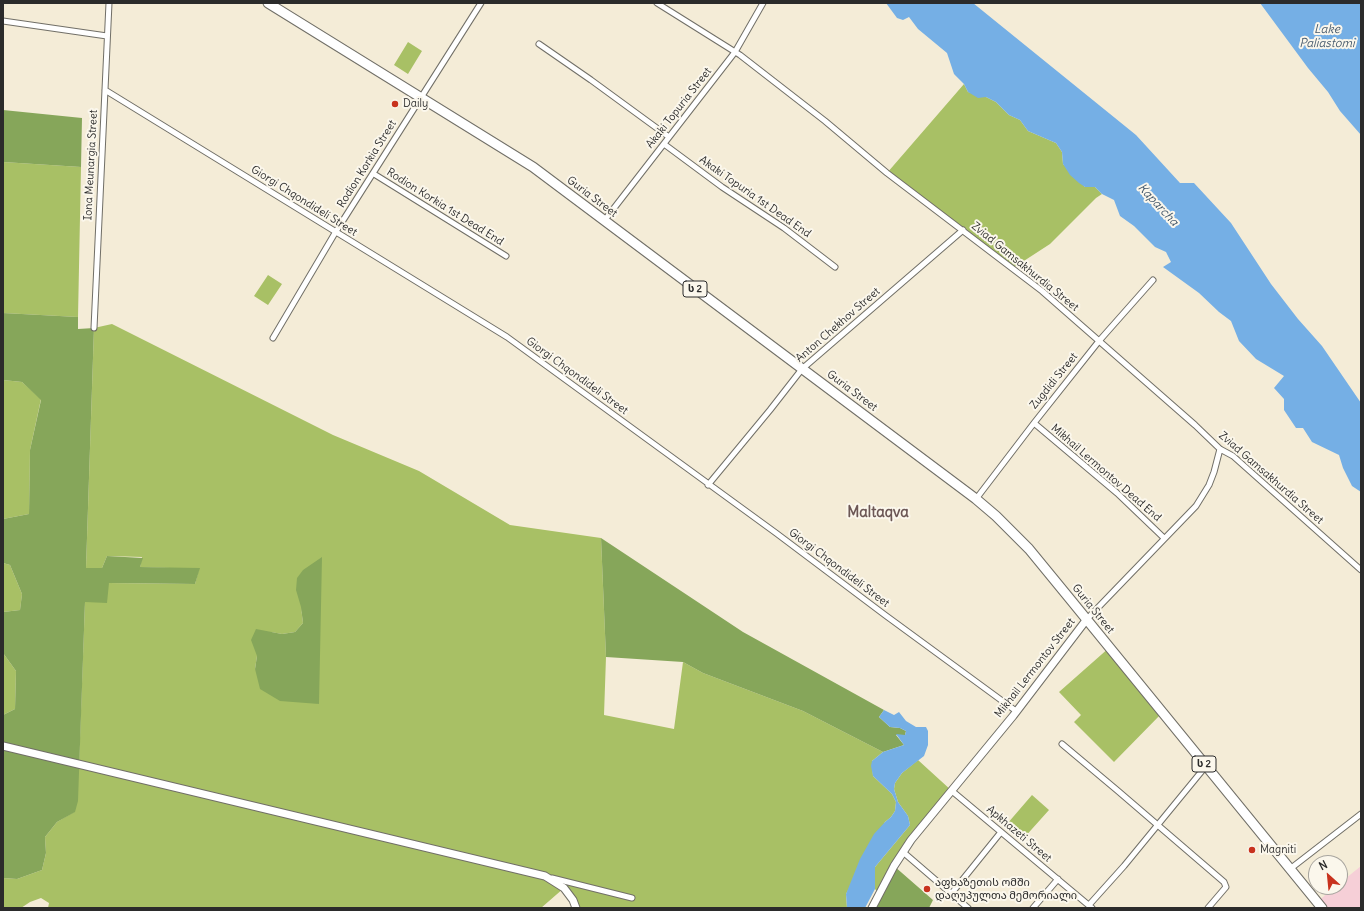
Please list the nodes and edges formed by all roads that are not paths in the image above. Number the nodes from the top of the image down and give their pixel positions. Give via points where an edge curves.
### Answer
1 (109, 3) edge
2 (268, 3) edge
3 (657, 3) edge
4 (763, 3) edge
5 (479, 4) edge
6 (3, 21) edge
7 (108, 36) junction
8 (539, 44) dead end
9 (735, 52) junction
10 (105, 90) junction
11 (421, 98) junction
12 (669, 137) junction
13 (664, 144) junction
14 (374, 174) junction
15 (604, 221) junction
16 (963, 230) junction
17 (335, 233) junction
18 (506, 256) dead end
19 (835, 267) dead end
20 (1153, 280) dead end
21 (94, 328) dead end
22 (274, 338) dead end
23 (1099, 341) junction
24 (802, 369) junction
25 (1034, 423) junction
26 (1220, 449) junction
27 (708, 485) junction
28 (976, 499) junction
29 (1164, 538) junction
30 (1361, 570) edge
31 (1087, 619) junction
32 (1016, 711) junction
33 (1062, 744) dead end
34 (3, 746) edge
35 (1206, 766) junction
36 (952, 791) junction
37 (1361, 814) edge
38 (1157, 825) junction
39 (1001, 832) junction
40 (903, 852) junction
41 (1290, 869) junction
42 (545, 876) junction
43 (1058, 879) junction
44 (951, 894) junction
45 (632, 898) dead end
46 (1090, 907) edge
47 (576, 908) edge
48 (872, 908) edge
49 (968, 908) edge
50 (1033, 908) edge
51 (1208, 908) edge
52 (1322, 908) edge

1 - 7 street, Iona Meunargia Street
2 - 11 highway, Guria Street / ს 2
3 - 9 street, Zviad Gamsakhurdia Street
4 - 9 street, Akaki Topuria Street
5 - 11 street, Rodion Korkia Street
6 - 7 street
7 - 10 street, Iona Meunargia Street
8 - 12 street
9 - 12 street, Akaki Topuria Street
9 - 16 street, Zviad Gamsakhurdia Street
10 - 17 street, Giorgi Chqondideli Street
10 - 21 street, Iona Meunargia Street
11 - 14 street, Rodion Korkia Street
11 - 15 highway, Guria Street / ს 2 via 533,167
12 - 13 street, Akaki Topuria Street
13 - 15 street, Akaki Topuria Street
13 - 19 street, Akaki Topuria 1st Dead End
14 - 17 street, Rodion Korkia Street
14 - 18 street, Rodion Korkia 1st Dead End
15 - 24 highway, Guria Street / ს 2
16 - 23 street, Zviad Gamsakhurdia Street via 1042,291
16 - 24 street, Anton Chekhov Street
17 - 22 street, Rodion Korkia Street
17 - 27 street, Giorgi Chqondideli Street via 507,337
20 - 23 street, Zugdidi Street
23 - 25 street, Zugdidi Street
23 - 26 street, Zviad Gamsakhurdia Street
24 - 27 street, Anton Chekhov Street
24 - 28 highway, Guria Street / ს 2
25 - 28 street, Zugdidi Street
25 - 29 street, Mikhail Lermontov Dead End via 1117,493
26 - 29 street, Mikhail Lermontov Street via 1209,485 1196,506
26 - 30 street, Zviad Gamsakhurdia Street via 1233,456
27 - 32 street, Giorgi Chqondideli Street
28 - 31 highway, Guria Street / ს 2 via 1028,549
29 - 31 street, Mikhail Lermontov Street
31 - 32 street, Mikhail Lermontov Street
31 - 35 highway, Guria Street / ს 2
32 - 36 street, Mikhail Lermontov Street
33 - 38 street
34 - 42 street
35 - 38 street
35 - 41 highway, Guria Street / ს 2
36 - 39 street, Apkhazeti Street
36 - 40 street, Mikhail Lermontov Street
37 - 41 street
38 - 46 street
38 - 51 street via 1226,885
39 - 43 street, Apkhazeti Street
39 - 44 street
40 - 44 street
40 - 48 street, Mikhail Lermontov Street
41 - 52 highway, Guria Street / ს 2
42 - 45 street
42 - 47 street via 564,888
43 - 46 street, Apkhazeti Street
43 - 50 street
44 - 49 street

